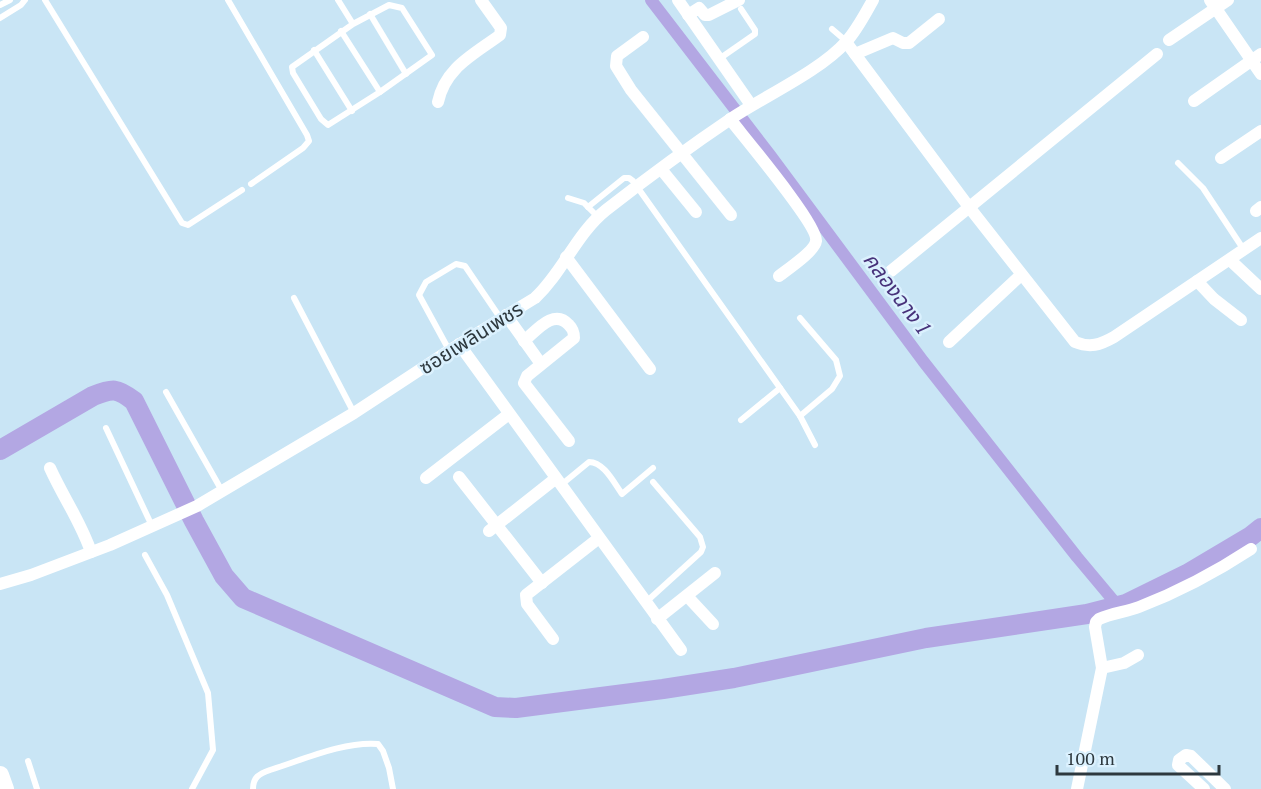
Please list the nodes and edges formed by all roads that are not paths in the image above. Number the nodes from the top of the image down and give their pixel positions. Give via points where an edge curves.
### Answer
1 (10, 0) edge
2 (25, 0) edge
3 (45, 0) edge
4 (228, 0) edge
5 (338, 0) edge
6 (481, 0) edge
7 (678, 0) edge
8 (873, 0) edge
9 (1228, 0) edge
10 (700, 4) edge
11 (740, 4) edge
12 (1213, 4) edge
13 (0, 5) edge
14 (370, 14) junction
15 (688, 15) junction
16 (0, 18) edge
17 (939, 20) dead end
18 (352, 24) junction
19 (832, 29) dead end
20 (341, 32) junction
21 (643, 37) dead end
22 (1169, 40) dead end
23 (846, 42) junction
24 (314, 50) junction
25 (855, 54) junction
26 (1157, 54) dead end
27 (1256, 58) edge
28 (719, 59) junction
29 (406, 74) junction
30 (1261, 74) edge
31 (380, 92) junction
32 (1194, 101) dead end
33 (438, 102) dead end
34 (352, 111) junction
35 (738, 113) junction
36 (1261, 131) edge
37 (680, 154) junction
38 (1221, 158) dead end
39 (1178, 163) dead end
40 (661, 169) junction
41 (251, 184) dead end
42 (638, 186) junction
43 (242, 190) dead end
44 (568, 198) dead end
45 (588, 207) junction
46 (969, 207) junction
47 (696, 212) dead end
48 (731, 215) dead end
49 (598, 217) junction
50 (1261, 238) edge
51 (1244, 250) junction
52 (566, 257) junction
53 (1230, 260) junction
54 (891, 271) dead end
55 (779, 276) dead end
56 (1021, 276) junction
57 (1197, 281) junction
58 (1261, 290) edge
59 (294, 298) dead end
60 (503, 317) junction
61 (800, 318) dead end
62 (1241, 320) dead end
63 (524, 341) junction
64 (949, 342) dead end
65 (454, 347) junction
66 (541, 364) junction
67 (650, 369) dead end
68 (780, 388) junction
69 (166, 392) dead end
70 (354, 413) junction
71 (509, 414) junction
72 (800, 416) junction
73 (741, 420) dead end
74 (106, 428) dead end
75 (569, 441) dead end
76 (815, 446) dead end
77 (50, 468) dead end
78 (653, 468) dead end
79 (459, 477) dead end
80 (426, 478) dead end
81 (558, 482) junction
82 (653, 482) dead end
83 (223, 491) junction
84 (152, 526) junction
85 (493, 527) junction
86 (599, 538) junction
87 (1251, 549) dead end
88 (91, 552) junction
89 (145, 555) dead end
90 (715, 573) dead end
91 (542, 583) junction
92 (0, 584) edge
93 (687, 596) junction
94 (645, 602) junction
95 (657, 619) junction
96 (712, 624) dead end
97 (553, 639) dead end
98 (681, 650) dead end
99 (1138, 655) dead end
100 (1102, 668) junction
101 (28, 762) dead end
102 (0, 775) edge
103 (5, 789) edge
104 (37, 789) edge
105 (192, 789) edge
106 (253, 789) edge
107 (393, 789) edge
108 (1077, 789) edge
109 (1204, 789) edge
110 (1226, 789) edge

1 - 13 lane
2 - 16 lane
3 - 43 lane via 182,223 188,225
4 - 41 lane via 309,141
5 - 18 lane
6 - 33 street via 500,35 452,71
7 - 15 street
8 - 23 street, ซอยเพลินเพชร
9 - 12 street
10 - 11 street via 705,15
10 - 15 street
11 - 28 lane via 755,34
12 - 22 street
12 - 27 street
14 - 18 lane
14 - 29 lane
14 - 29 lane via 389,5 402,8 431,53 431,58
15 - 28 street
17 - 25 street via 909,43 893,38
18 - 20 lane
19 - 23 lane
20 - 24 lane
20 - 31 lane
21 - 37 street via 620,52 616,66
23 - 25 street
23 - 35 street, ซอยเพลินเพชร via 822,62
24 - 34 lane
24 - 34 lane via 292,67 293,74 326,124
25 - 46 street
26 - 46 street
27 - 30 street
27 - 32 street
28 - 35 street
29 - 31 lane
31 - 34 lane
35 - 37 street, ซอยเพลินเพชร
35 - 55 street via 817,238 811,249
36 - 38 street
37 - 40 street, ซอยเพลินเพชร
37 - 48 street
39 - 51 lane via 1203,188
40 - 42 street, ซอยเพลินเพชร
40 - 47 street
42 - 45 lane via 626,177
42 - 49 street, ซอยเพลินเพชร
42 - 68 lane
44 - 45 lane
45 - 49 lane
46 - 54 street
46 - 56 street
49 - 52 street, ซอยเพลินเพชร
50 - 51 street
51 - 53 street
52 - 60 street, ซอยเพลินเพชร via 541,293
52 - 67 street
53 - 57 street
53 - 58 street
56 - 57 street via 1068,336 1091,346 1114,338
56 - 64 street
57 - 62 street
59 - 70 lane
60 - 63 street
60 - 65 street, ซอยเพลินเพชร
60 - 65 lane via 465,266 456,264 426,282 419,295
61 - 72 lane via 836,360 840,376 832,389
63 - 66 street
63 - 66 street via 557,317 572,328 574,338
65 - 70 street, ซอยเพลินเพชร
65 - 71 street
66 - 75 street via 524,383
68 - 72 lane
68 - 73 lane
69 - 83 lane
70 - 83 street, ซอยเพลินเพชร
71 - 80 street
71 - 81 street
72 - 76 lane
74 - 84 lane
77 - 88 street
78 - 81 lane via 622,494 595,462
79 - 85 street
81 - 85 street
81 - 86 street
82 - 94 lane via 700,537 703,547
83 - 84 street, ซอยเพลินเพชร
84 - 88 street, ซอยเพลินเพชร
85 - 91 street
86 - 91 street
86 - 94 street
87 - 100 street via 1175,591 1099,619 1095,627
88 - 92 street, ซอยเพลินเพชร
89 - 105 lane via 167,595 208,693 213,750
90 - 93 street
91 - 97 street via 525,600
93 - 95 street
93 - 96 street
94 - 95 street
95 - 98 street
99 - 100 street
100 - 108 street
101 - 104 lane
102 - 103 main road
106 - 107 lane via 258,774 353,746 378,744
109 - 110 street via 1178,765 1185,755 1191,756

